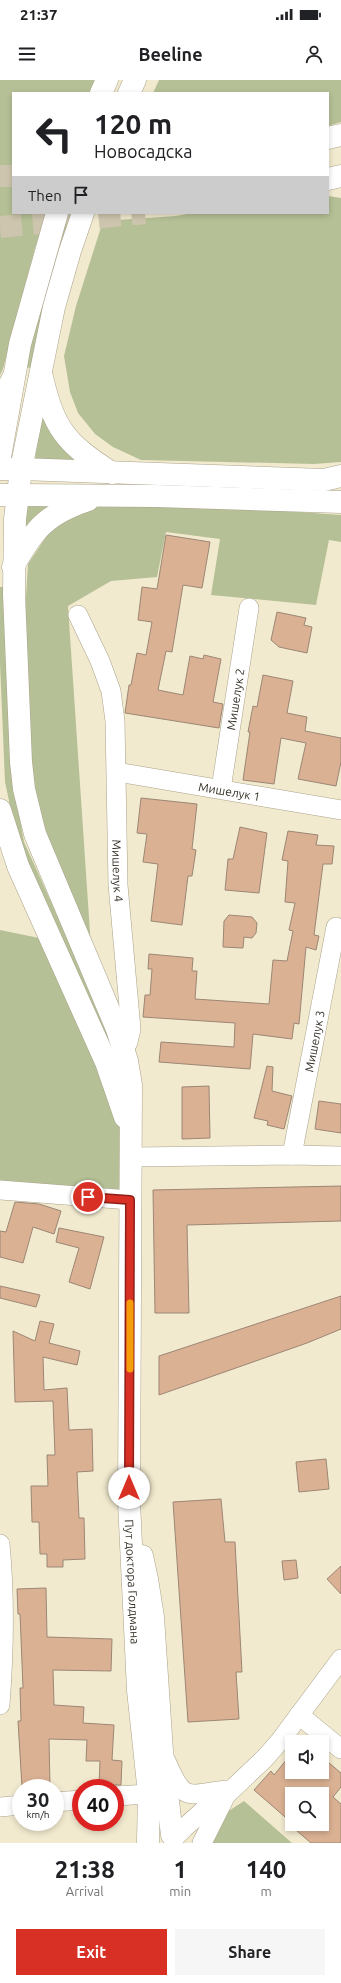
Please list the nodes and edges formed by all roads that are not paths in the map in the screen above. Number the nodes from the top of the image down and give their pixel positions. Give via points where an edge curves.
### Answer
1 (107, 80) edge
2 (135, 80) edge
3 (101, 92) edge
4 (129, 92) edge
5 (341, 176) edge
6 (329, 179) edge
7 (329, 189) edge
8 (341, 191) edge
9 (57, 214) edge
10 (83, 214) edge
11 (41, 373) junction
12 (13, 378) junction
13 (0, 402) edge
14 (0, 457) edge
15 (11, 469) edge
16 (112, 473) junction
17 (341, 476) edge
18 (9, 495) edge
19 (102, 495) junction
20 (341, 502) edge
21 (13, 567) junction
22 (249, 608) dead end
23 (78, 615) dead end
24 (117, 772) junction
25 (221, 790) junction
26 (0, 810) edge
27 (341, 810) edge
28 (336, 927) dead end
29 (124, 1050) junction
30 (130, 1131) junction
31 (292, 1155) junction
32 (341, 1156) edge
33 (131, 1157) junction
34 (0, 1190) edge
35 (130, 1200) junction
36 (130, 1517) junction
37 (0, 1544) edge
38 (341, 1659) edge
39 (0, 1705) edge
40 (299, 1715) junction
41 (341, 1749) edge
42 (162, 1751) junction
43 (228, 1792) junction
44 (148, 1794) junction
45 (124, 1795) edge
46 (12, 1806) edge
47 (0, 1807) edge
48 (178, 1838) edge
49 (148, 1842) edge
50 (202, 1843) edge

1 - 3 main road
2 - 4 main road
5 - 6 main road
7 - 8 main road
9 - 12 main road
10 - 11 main road via 54,307
11 - 15 main road
11 - 16 main road via 54,418 63,433 90,458
12 - 13 main road
12 - 14 main road
15 - 16 main road
15 - 18 main road
16 - 17 main road via 324,480
18 - 19 main road
18 - 21 main road via 14,519
19 - 20 main road
19 - 21 main road via 54,514 46,520 28,541
21 - 29 main road via 21,762 28,811 44,860 88,957
22 - 25 street, Мишелук 2
23 - 24 street, Мишелук 4 via 111,691 116,721
24 - 25 street, Мишелук 1
24 - 29 street, Мишелук 4 via 118,885 132,1029
25 - 27 street, Мишелук 1
26 - 30 main road via 18,866 106,1062
28 - 31 street, Мишелук 3
29 - 30 main road via 131,1085
30 - 33 main road, Пут доктора Голдмана
31 - 32 street
31 - 33 street
33 - 35 main road, Пут доктора Голдмана
34 - 35 street
35 - 36 main road, Пут доктора Голдмана
36 - 42 main road via 144,1563 150,1595
36 - 44 main road, Пут доктора Голдмана via 138,1690
37 - 39 street
38 - 40 street
40 - 41 street
40 - 43 street via 265,1758
42 - 43 street via 182,1791 197,1796
42 - 48 main road
43 - 48 street via 184,1828
43 - 50 street
44 - 45 street
44 - 49 main road, Пут доктора Голдмана
46 - 47 street
48 - 49 main road via 164,1834

